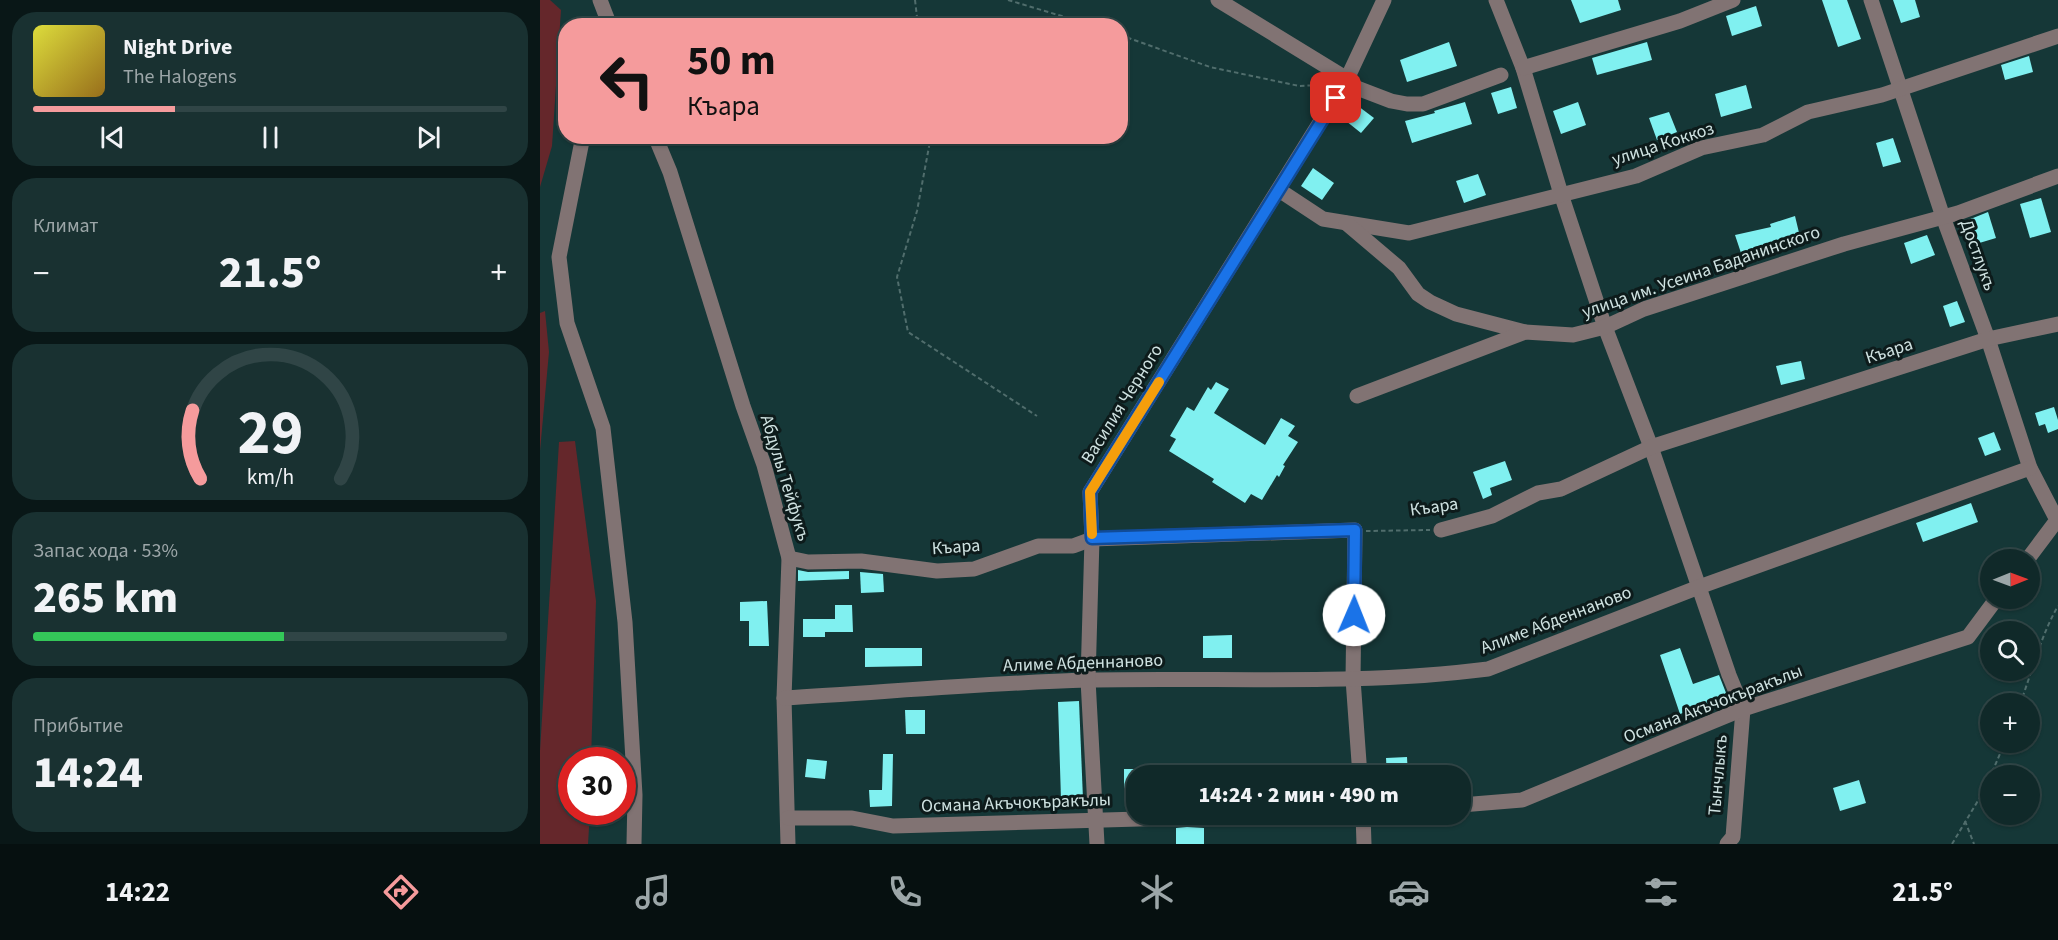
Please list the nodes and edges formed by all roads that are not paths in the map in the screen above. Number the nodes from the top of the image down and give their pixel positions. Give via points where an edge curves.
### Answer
1 (600, 0) edge
2 (1218, 0) edge
3 (1384, 0) edge
4 (1496, 0) edge
5 (1733, 0) edge
6 (1871, 0) edge
7 (600, 18) edge
8 (607, 18) edge
9 (2058, 36) edge
10 (1523, 68) junction
11 (1501, 75) dead end
12 (1347, 79) junction
13 (1899, 88) junction
14 (581, 144) edge
15 (658, 144) edge
16 (2058, 176) edge
17 (1279, 190) junction
18 (1561, 194) junction
19 (1943, 217) junction
20 (1346, 223) junction
21 (2058, 324) edge
22 (1605, 327) junction
23 (1526, 332) junction
24 (1988, 339) junction
25 (1357, 396) dead end
26 (1651, 447) junction
27 (2030, 468) junction
28 (2057, 520) edge
29 (1442, 530) road end
30 (1092, 538) junction
31 (2035, 549) edge
32 (789, 558) junction
33 (1699, 587) junction
34 (1989, 609) edge
35 (1353, 679) junction
36 (1088, 680) junction
37 (784, 698) junction
38 (1743, 709) junction
39 (1359, 765) edge
40 (1471, 804) edge
41 (788, 818) junction
42 (1126, 820) edge
43 (1095, 821) junction
44 (1363, 825) edge
45 (633, 844) edge
46 (788, 844) edge
47 (1097, 844) edge
48 (1364, 844) edge
49 (1727, 844) edge

1 - 7 street
1 - 8 street
2 - 12 street
3 - 12 street, Василия Черного
4 - 10 street, Тынчлыкъ
5 - 10 street via 1680,21
6 - 13 street, Достлукъ
9 - 13 street, улица Коккоз
10 - 18 street, Тынчлыкъ
11 - 12 street via 1423,104 1391,101 1357,88
12 - 17 street, Василия Черного
13 - 18 street, улица Коккоз via 1808,112 1763,135 1701,148 1636,176
13 - 19 street, Достлукъ
14 - 45 street via 559,257 567,323 603,428 625,622
15 - 32 street, Абдулы Тейфукъ via 764,465
16 - 19 street, улица им. Усеина Баданинского
17 - 20 street, улица Коккоз via 1323,219
17 - 30 street, Василия Черного via 1090,492
18 - 20 street, улица Коккоз via 1410,233
18 - 22 street, Тынчлыкъ
19 - 22 street, улица им. Усеина Баданинского via 1844,244 1644,309
19 - 24 street, Достлукъ
20 - 23 street via 1399,268 1418,294 1430,303 1456,314
21 - 24 street, Къара
22 - 23 street, улица им. Усеина Баданинского via 1573,335
22 - 26 street, Тынчлыкъ
23 - 25 street, улица им. Усеина Баданинского
24 - 26 street, Къара
24 - 27 street, Достлукъ
26 - 29 street, Къара via 1561,489 1538,493 1492,516
26 - 33 street, Тынчлыкъ
27 - 28 street, Достлукъ
27 - 33 street, Алиме Абденнаново
28 - 31 street
30 - 32 street, Къара via 1073,546 1038,546 965,570
30 - 35 street, Къара via 1355,530
30 - 36 street, Василия Черного
32 - 37 street, Абдулы Тейфукъ
33 - 35 street, Алиме Абденнаново via 1488,669
33 - 38 street, Тынчлыкъ
34 - 38 street, Османа Акъчокъракълы via 1968,637
35 - 36 street, Алиме Абденнаново
35 - 39 street
36 - 37 street, Алиме Абденнаново
36 - 43 street, Василия Черного
37 - 41 street, Абдулы Тейфукъ
38 - 40 street, Османа Акъчокъракълы via 1522,800
38 - 49 street, Тынчлыкъ via 1733,837
41 - 43 street, Османа Акъчокъракълы via 852,818 892,826
41 - 46 street, Абдулы Тейфукъ
42 - 43 street, Османа Акъчокъракълы
43 - 47 street, Василия Черного
44 - 48 street

